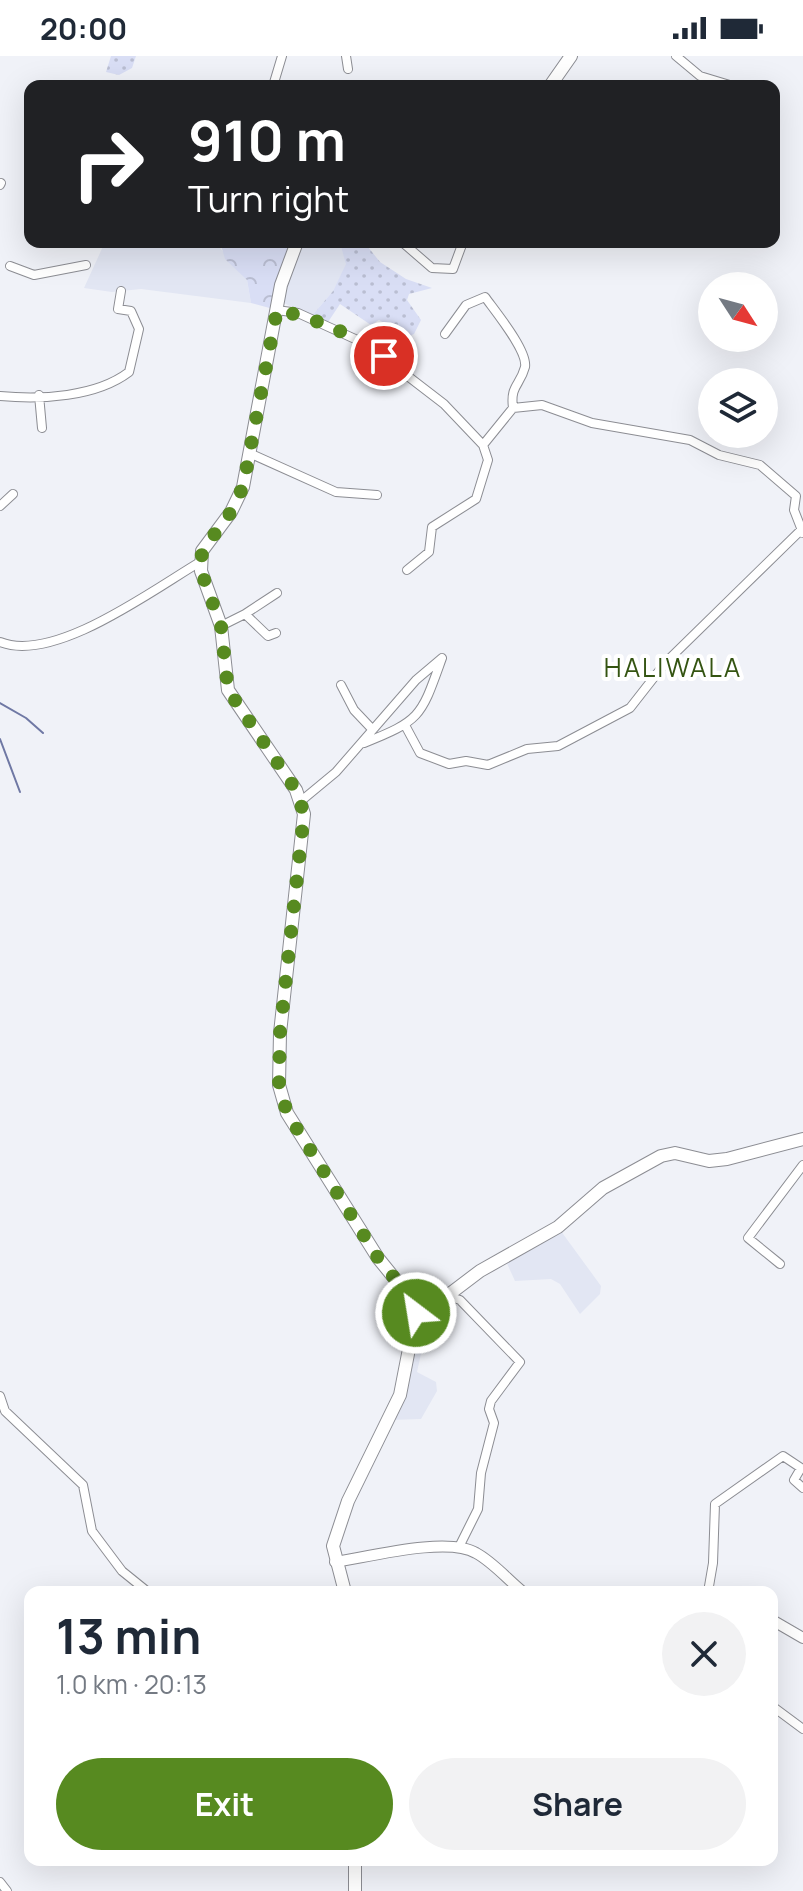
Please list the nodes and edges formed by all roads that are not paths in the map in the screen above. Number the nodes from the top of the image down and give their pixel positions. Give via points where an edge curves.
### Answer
1 (282, 56) edge
2 (346, 56) edge
3 (571, 56) edge
4 (676, 56) edge
5 (348, 69) dead end
6 (275, 80) edge
7 (554, 80) edge
8 (713, 80) edge
9 (295, 248) edge
10 (409, 248) edge
11 (461, 248) edge
12 (86, 265) dead end
13 (10, 266) dead end
14 (121, 291) dead end
15 (277, 310) junction
16 (445, 334) dead end
17 (39, 395) junction
18 (0, 396) edge
19 (513, 408) junction
20 (42, 428) dead end
21 (483, 445) junction
22 (249, 453) junction
23 (13, 494) dead end
24 (377, 495) dead end
25 (0, 506) edge
26 (802, 532) edge
27 (200, 562) junction
28 (407, 570) dead end
29 (277, 593) dead end
30 (245, 614) junction
31 (221, 626) junction
32 (276, 633) dead end
33 (0, 642) edge
34 (341, 685) dead end
35 (406, 727) junction
36 (372, 729) junction
37 (364, 743) junction
38 (301, 801) junction
39 (803, 1139) edge
40 (803, 1165) edge
41 (780, 1264) dead end
42 (447, 1296) junction
43 (413, 1305) junction
44 (0, 1396) edge
45 (803, 1488) edge
46 (459, 1547) junction
47 (335, 1562) junction
48 (141, 1586) edge
49 (343, 1586) edge
50 (515, 1586) edge
51 (709, 1586) edge
52 (778, 1623) edge
53 (803, 1638) edge
54 (778, 1710) edge
55 (803, 1729) edge
56 (355, 1866) edge
57 (0, 1882) edge
58 (7, 1891) edge
59 (355, 1891) edge

1 - 6 street
2 - 5 street
3 - 7 main road
4 - 8 street
9 - 15 main road
10 - 11 street via 432,268 453,269
12 - 13 street via 34,275
14 - 17 street via 118,309 131,311 139,329 129,372 113,384
15 - 21 street via 298,313 366,344 444,404
15 - 22 main road
16 - 19 street via 466,305 485,297 523,354 525,367 511,392
17 - 18 street
17 - 20 street
19 - 21 street
19 - 26 street via 542,405 592,423 690,440 719,455 760,465 796,496 794,510
21 - 28 street via 488,460 476,499 432,527 429,552
22 - 24 street via 336,492
22 - 27 main road via 243,487 231,512 208,539
23 - 25 street
26 - 35 street via 666,662 630,708 580,737 488,765 449,764 420,753
27 - 31 main road
27 - 33 street via 107,617 41,646
29 - 30 street
30 - 31 street
30 - 32 street via 268,636
31 - 38 main road via 228,690
34 - 36 street
35 - 36 street via 422,707 442,658
35 - 37 street
36 - 37 street
37 - 38 street
38 - 43 main road via 304,831 278,1065 282,1098 298,1134
39 - 42 main road via 727,1159 661,1156 603,1188 558,1227
40 - 41 street via 748,1238
42 - 43 main road
42 - 46 street via 460,1300 520,1362 491,1401 494,1423 478,1509
43 - 47 main road via 414,1329 400,1395 338,1529
44 - 48 street via 5,1411 83,1485 92,1531
45 - 51 street via 794,1480 801,1468 783,1456 715,1504
46 - 47 street
46 - 50 street via 475,1552
47 - 49 main road
52 - 53 street
54 - 55 street
56 - 59 main road
57 - 58 street

